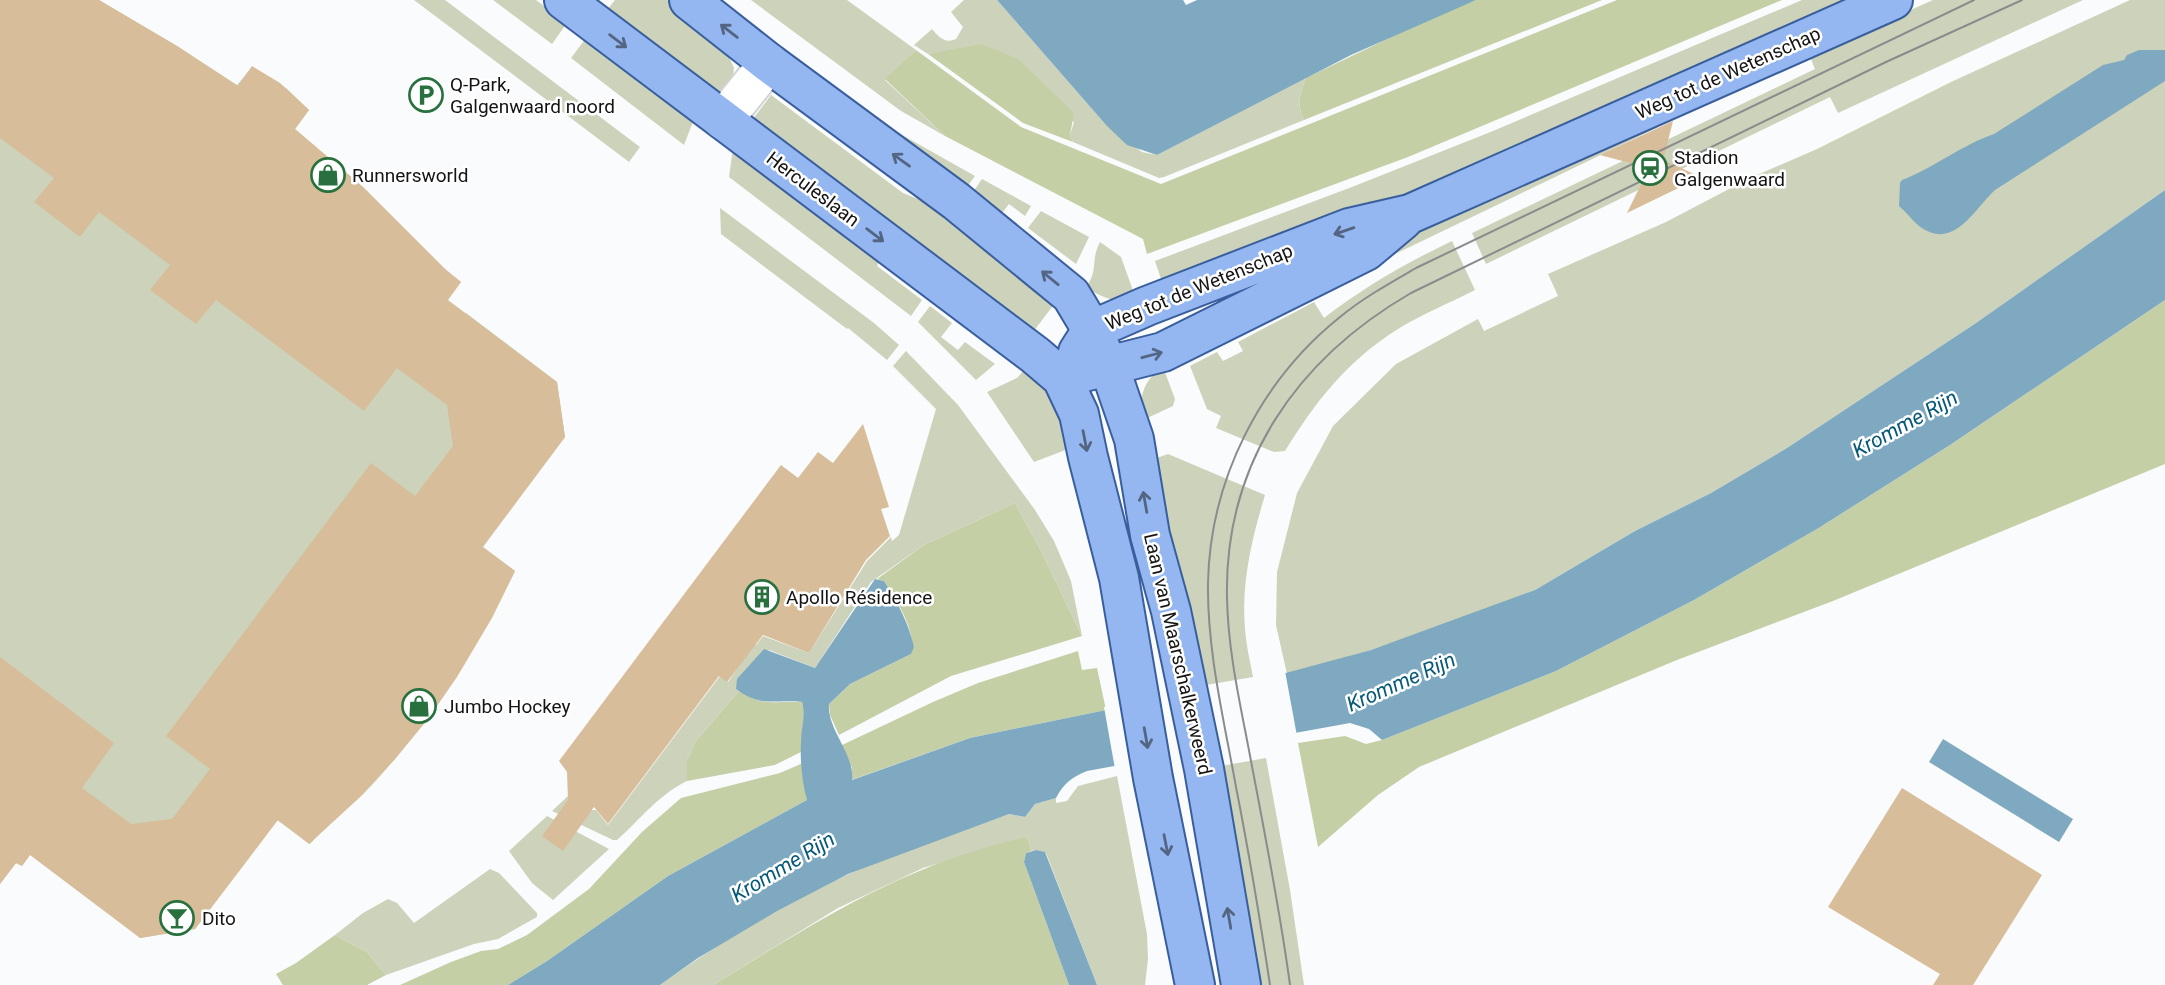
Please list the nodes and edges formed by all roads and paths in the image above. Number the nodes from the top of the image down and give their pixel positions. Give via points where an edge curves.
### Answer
1 (564, 0) edge
2 (689, 0) edge
3 (1893, 0) edge
4 (769, 63) junction
5 (723, 120) junction
6 (1410, 214) junction
7 (1092, 330) junction
8 (1109, 366) junction
9 (1062, 377) junction
10 (1195, 985) edge
11 (1241, 985) edge

1 -> 5 main road, Herculeslaan
4 -> 2 main road
3 - 6 main road, Weg tot de Wetenschap
4 - 5 street
7 -> 4 main road via 1072,295 956,201
5 -> 9 main road, Herculeslaan
6 -> 7 main road, Weg tot de Wetenschap via 1349,229
8 -> 6 main road, Weg tot de Wetenschap via 1163,352 1366,251
7 - 8 main road, Laan van Maarschalkerweerd
7 - 9 main road, Weg tot de Wetenschap
8 - 9 main road, Weg tot de Wetenschap
11 -> 8 main road, Laan van Maarschalkerweerd via 1171,611 1150,535 1134,439
9 -> 10 main road, Laan van Maarschalkerweerd via 1079,414 1119,578

